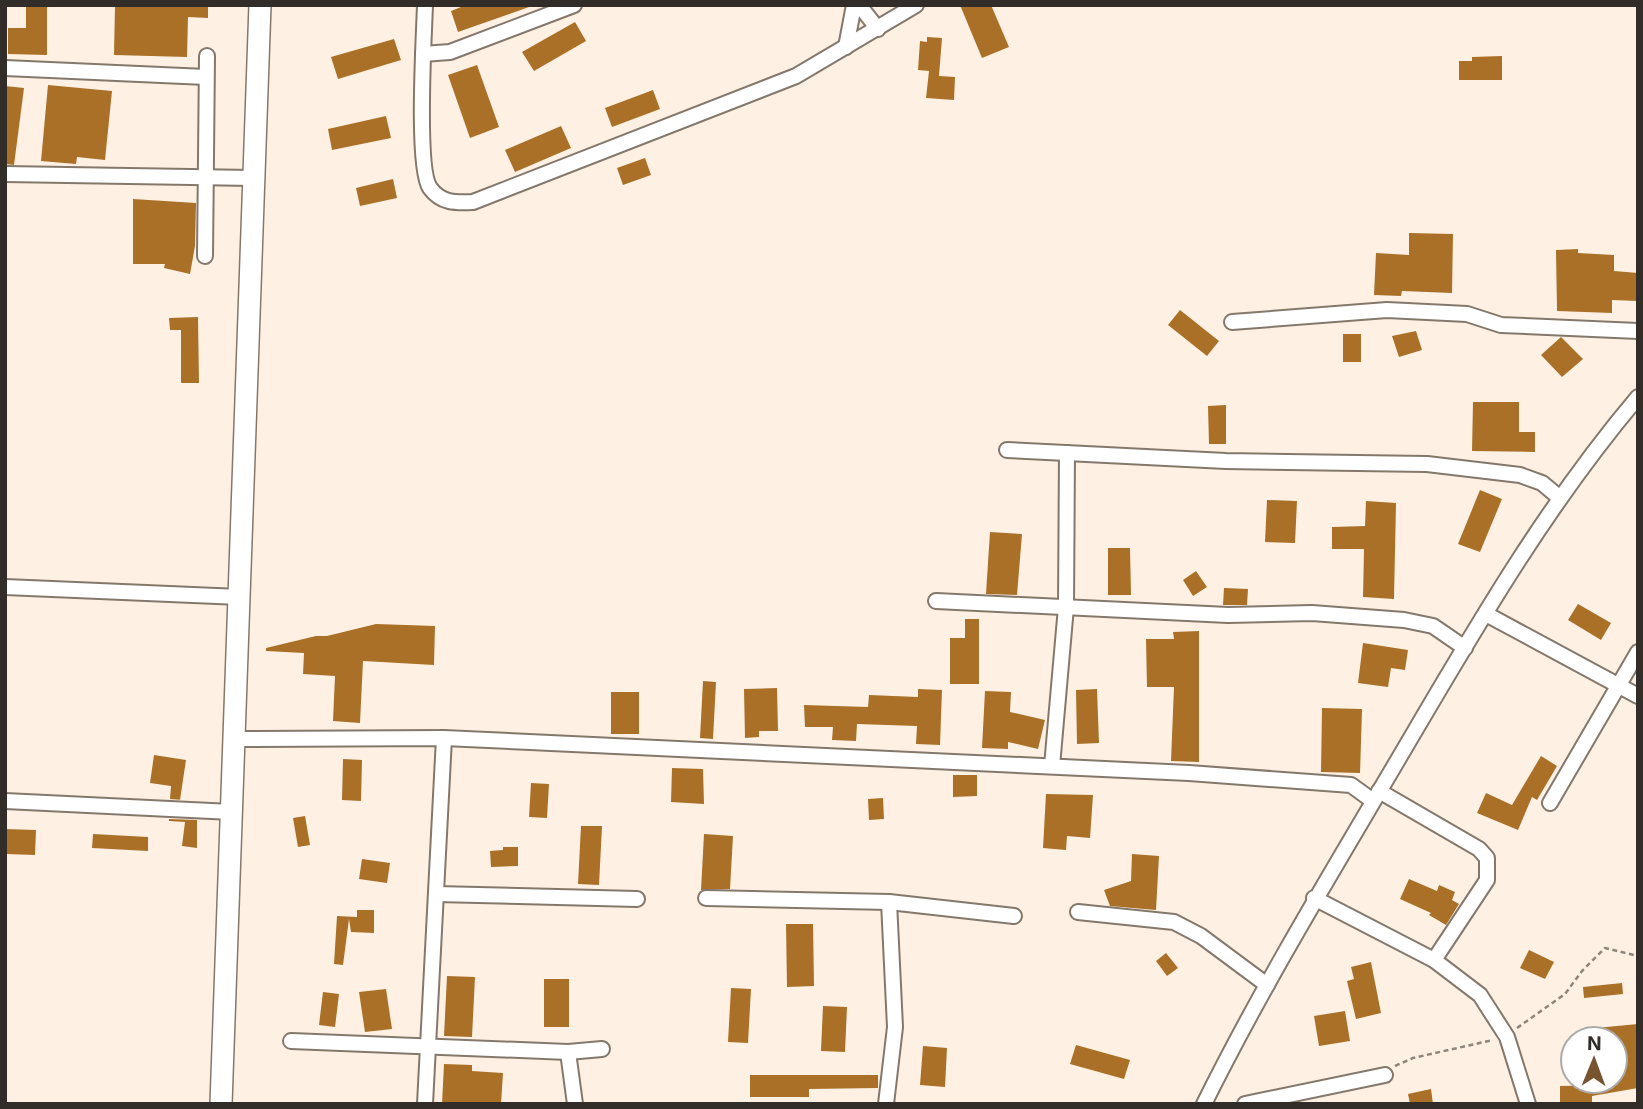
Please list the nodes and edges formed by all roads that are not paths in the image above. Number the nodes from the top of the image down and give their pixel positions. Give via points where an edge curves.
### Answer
1 (260, 5) edge
2 (425, 5) edge
3 (574, 5) edge
4 (857, 5) edge
5 (916, 5) edge
6 (878, 29) junction
7 (846, 47) junction
8 (424, 54) junction
9 (207, 56) dead end
10 (5, 68) edge
11 (206, 77) junction
12 (5, 174) edge
13 (207, 178) junction
14 (253, 178) junction
15 (205, 256) dead end
16 (1232, 322) dead end
17 (1638, 331) edge
18 (1638, 397) edge
19 (1007, 450) dead end
20 (1068, 453) junction
21 (1560, 498) junction
22 (5, 587) edge
23 (240, 597) junction
24 (936, 601) dead end
25 (1066, 607) junction
26 (1486, 614) junction
27 (1465, 648) junction
28 (1638, 652) edge
29 (1618, 684) junction
30 (1638, 696) edge
31 (444, 738) junction
32 (236, 739) junction
33 (1052, 766) junction
34 (1376, 796) junction
35 (5, 801) edge
36 (1550, 803) dead end
37 (232, 812) junction
38 (436, 894) junction
39 (706, 898) dead end
40 (1314, 898) junction
41 (637, 899) dead end
42 (889, 902) junction
43 (1079, 912) dead end
44 (1014, 916) dead end
45 (1433, 960) junction
46 (1267, 985) junction
47 (291, 1041) dead end
48 (428, 1046) junction
49 (602, 1049) dead end
50 (568, 1052) junction
51 (1385, 1076) road end
52 (221, 1104) edge
53 (425, 1104) edge
54 (575, 1104) edge
55 (886, 1104) edge
56 (1204, 1104) edge
57 (1245, 1104) edge
58 (1528, 1104) edge

1 - 14 street
2 - 8 street
3 - 8 street via 450,52
4 - 6 street
4 - 7 street
5 - 6 street
6 - 7 street
7 - 8 street via 796,76 472,202 454,203 439,198 428,185 422,125
9 - 11 street
10 - 11 street
11 - 13 street
12 - 13 street
13 - 14 street
13 - 15 street
14 - 23 street
16 - 17 street via 1387,310 1467,314 1501,325
18 - 21 street
19 - 20 street
20 - 21 street via 1427,464 1520,475 1542,483
20 - 25 street
21 - 26 street
22 - 23 street
23 - 32 street
24 - 25 street
25 - 27 street via 1404,620 1433,626
25 - 33 street
26 - 27 street
26 - 29 street
27 - 34 street
28 - 29 street
29 - 30 street
29 - 36 street
31 - 32 street
31 - 33 street
31 - 38 street
32 - 37 street
33 - 34 street via 1351,785
34 - 40 street
34 - 45 street via 1479,849 1487,858 1487,880
35 - 37 street
37 - 52 street
38 - 41 street
38 - 48 street
39 - 42 street
40 - 45 street
40 - 46 street
42 - 44 street
42 - 55 street via 895,1027
43 - 46 street via 1174,922 1201,936
45 - 58 street via 1480,995 1507,1037
46 - 56 street
47 - 48 street
48 - 50 street
48 - 53 street
49 - 50 street
50 - 54 street
51 - 57 street

